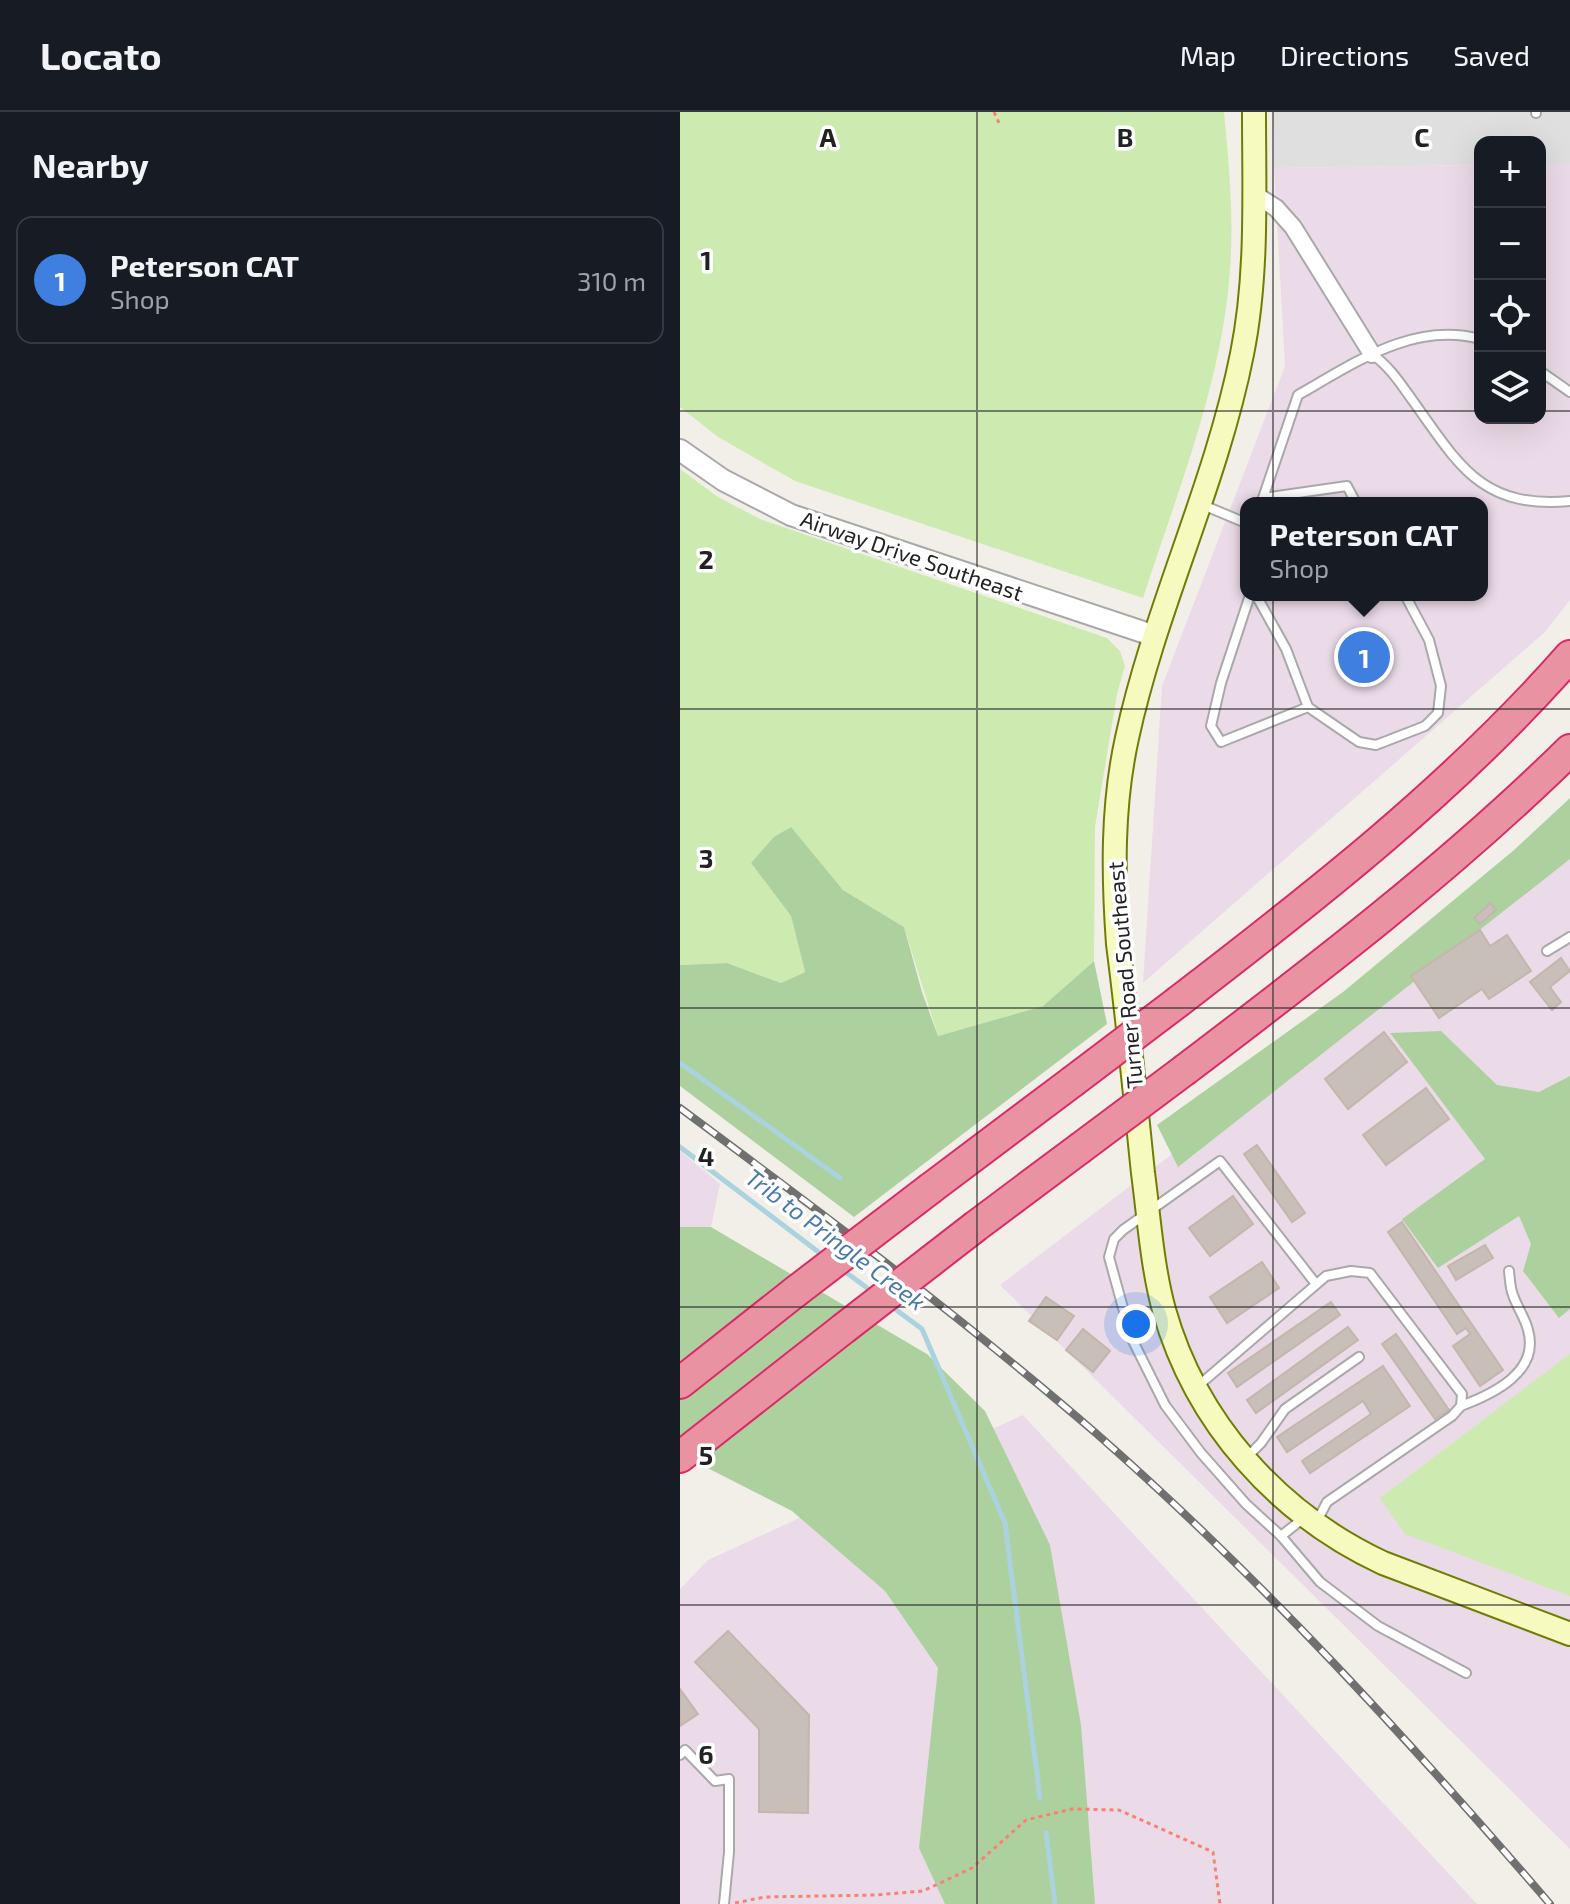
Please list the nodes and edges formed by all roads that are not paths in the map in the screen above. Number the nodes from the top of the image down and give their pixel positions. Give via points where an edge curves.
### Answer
1 (1254, 112) edge
2 (1254, 194) junction
3 (1474, 338) edge
4 (1372, 354) junction
5 (1546, 375) edge
6 (1570, 392) edge
7 (680, 450) edge
8 (1319, 490) junction
9 (1263, 497) edge
10 (1279, 497) edge
11 (1320, 497) edge
12 (1353, 497) edge
13 (1570, 501) edge
14 (1199, 503) junction
15 (1240, 520) edge
16 (1251, 601) edge
17 (1257, 601) edge
18 (1408, 601) edge
19 (1155, 636) junction
20 (1570, 656) edge
21 (1308, 707) junction
22 (1570, 750) edge
23 (1570, 937) edge
24 (1547, 951) dead end
25 (1148, 1213) junction
26 (1509, 1271) dead end
27 (1316, 1284) junction
28 (1359, 1357) dead end
29 (680, 1383) edge
30 (1196, 1388) junction
31 (1461, 1406) junction
32 (680, 1457) edge
33 (1244, 1459) junction
34 (1310, 1520) junction
35 (1281, 1536) junction
36 (1570, 1634) edge
37 (1466, 1673) dead end
38 (680, 1755) edge
39 (724, 1904) edge

1 - 2 main road, Turner Road Southeast
2 - 4 street via 1293,227
2 - 14 main road, Turner Road Southeast via 1250,301 1242,353
3 - 4 lane via 1434,335
4 - 9 lane via 1298,395
4 - 13 lane via 1390,369 1465,471 1484,486 1533,503
5 - 6 lane
7 - 19 street, Airway Drive Southeast via 723,480 791,515
8 - 10 lane
8 - 11 lane
8 - 12 lane via 1347,486
14 - 15 lane
14 - 19 main road, Turner Road Southeast
16 - 21 lane via 1211,726 1221,742
17 - 21 lane via 1286,649
18 - 21 lane via 1433,655 1441,686 1438,713 1425,726 1376,745 1359,742
19 - 25 main road, Turner Road Southeast via 1126,739 1113,861
20 - 29 highway, bridge via 1496,735 1285,920
22 - 32 highway, bridge via 1419,888
23 - 24 lane
25 - 27 lane via 1220,1161
25 - 30 main road, Turner Road Southeast via 1164,1309
25 - 35 lane via 1114,1239 1109,1257 1131,1337 1165,1405 1192,1441
26 - 31 lane via 1531,1350 1526,1364 1492,1395
27 - 30 lane
27 - 31 lane via 1326,1276 1370,1273 1462,1394
28 - 33 lane via 1285,1409
30 - 33 main road, Turner Road Southeast
31 - 34 lane via 1327,1502
33 - 34 main road, Turner Road Southeast
34 - 35 lane
34 - 36 main road, Turner Road Southeast via 1383,1563
35 - 37 lane via 1334,1594 1378,1626
38 - 39 lane via 685,1750 715,1781 729,1779

